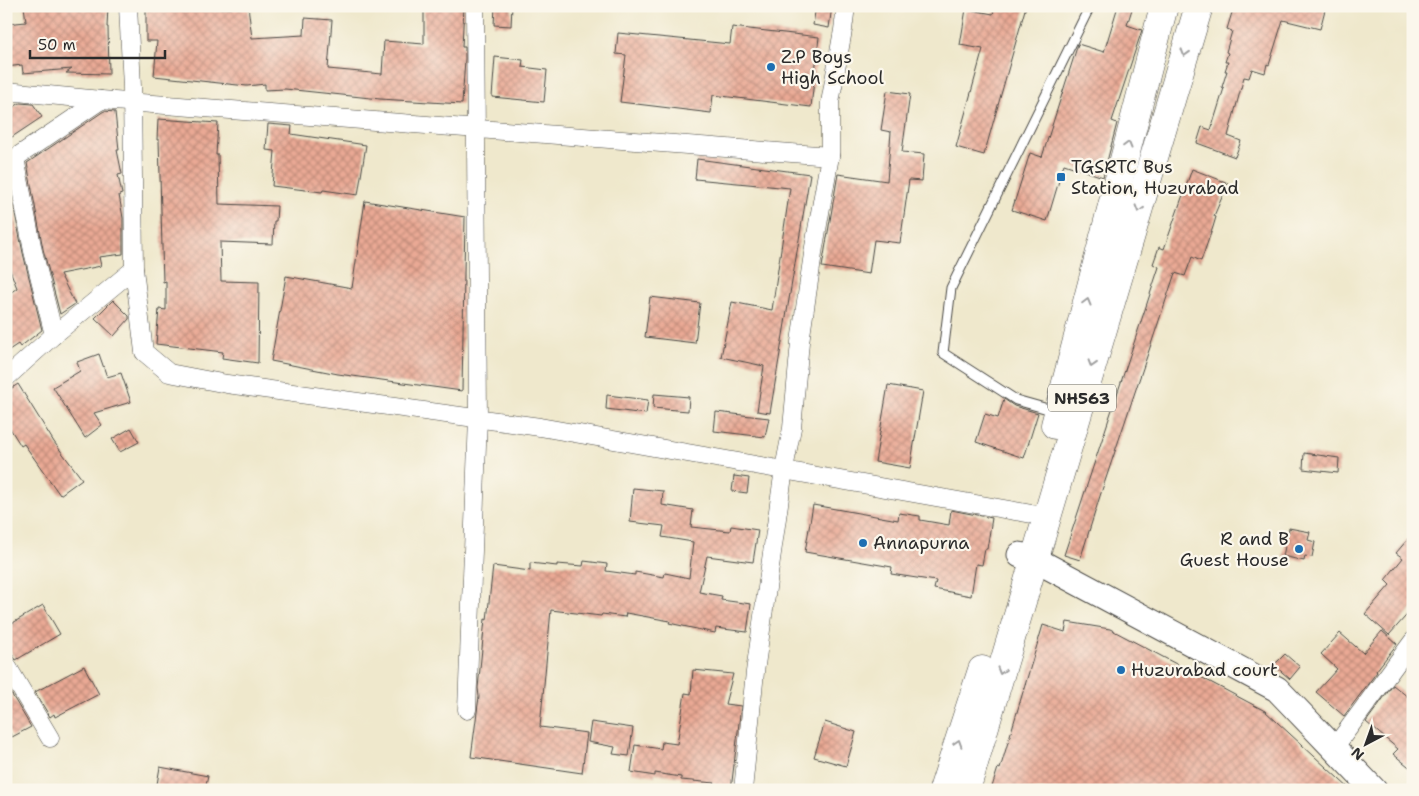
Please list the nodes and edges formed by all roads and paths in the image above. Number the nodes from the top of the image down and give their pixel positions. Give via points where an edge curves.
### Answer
1 (128, 6) edge
2 (475, 6) edge
3 (846, 6) edge
4 (1090, 6) edge
5 (1164, 6) edge
6 (1199, 6) edge
7 (6, 91) edge
8 (101, 100) junction
9 (131, 101) junction
10 (476, 129) junction
11 (830, 156) junction
12 (10, 161) edge
13 (134, 269) junction
14 (54, 335) junction
15 (6, 378) edge
16 (1059, 412) junction
17 (478, 418) junction
18 (784, 469) junction
19 (1040, 516) junction
20 (1027, 557) junction
21 (1413, 641) edge
22 (6, 664) edge
23 (467, 710) dead end
24 (50, 738) dead end
25 (1334, 748) junction
26 (743, 790) edge
27 (943, 790) edge
28 (966, 790) edge
29 (1374, 790) edge

1 - 9 street
2 - 10 street
3 - 11 street via 830,103
4 - 16 lane via 951,288 942,353 1016,400
16 -> 5 highway, NH563
6 -> 19 highway, NH563
7 - 8 street
8 - 9 street
8 - 12 street
9 - 10 street
9 - 13 street
10 - 11 street
10 - 17 street
11 - 18 street via 800,342 792,428
12 - 14 street
13 - 14 street
13 - 17 street via 144,352 169,373 227,384
14 - 15 street
16 - 19 highway, NH563
17 - 18 street
17 - 23 street
18 - 19 street
18 - 26 street via 755,672
19 - 20 highway, NH563
20 - 25 street via 1277,689
27 -> 20 highway, NH563
20 -> 28 highway, NH563
21 - 25 street
22 - 24 street
25 - 29 street

